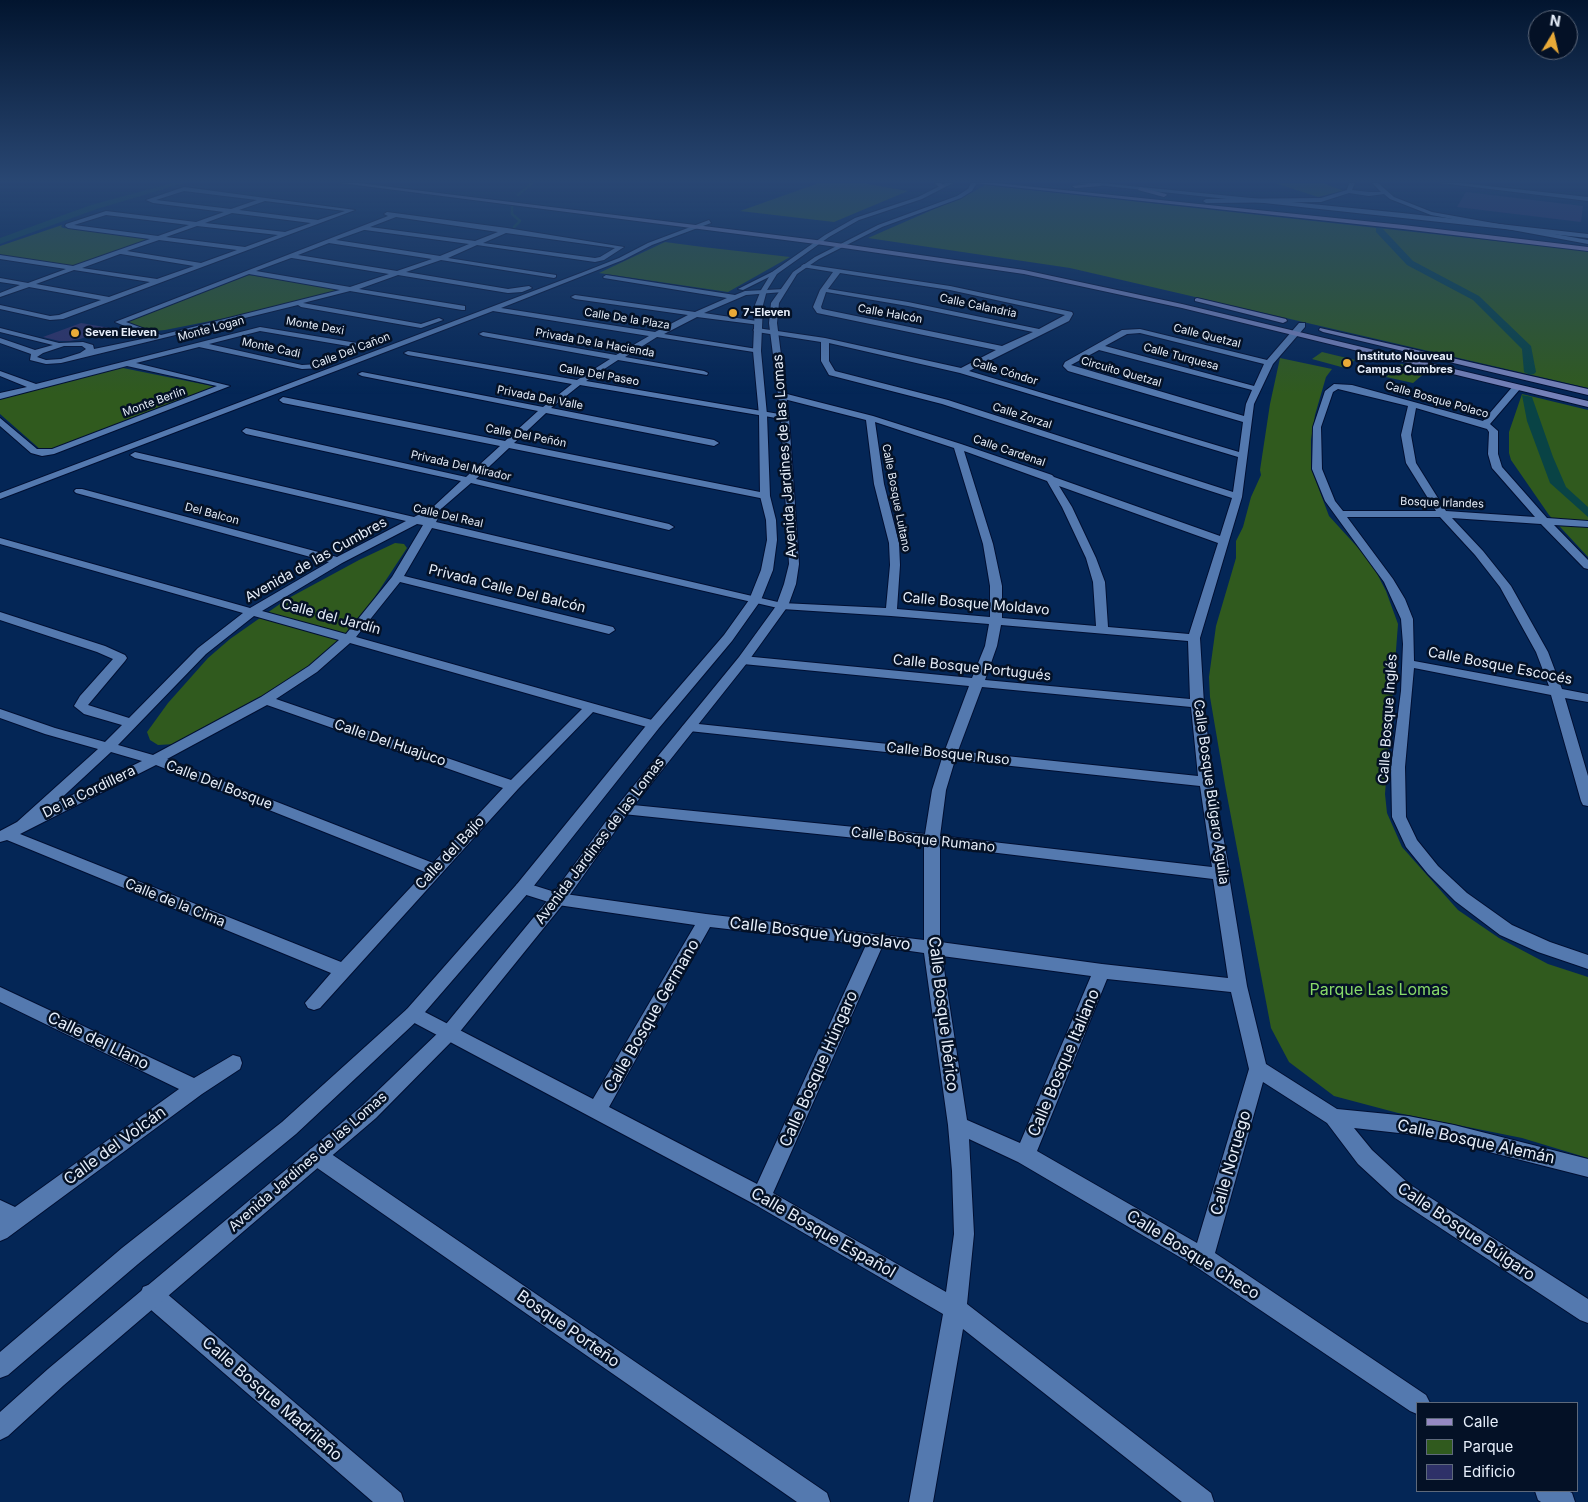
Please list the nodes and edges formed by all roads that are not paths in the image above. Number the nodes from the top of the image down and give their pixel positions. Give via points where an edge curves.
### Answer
1 (118, 253) edge
2 (128, 253) edge
3 (235, 253) edge
4 (297, 253) edge
5 (407, 253) edge
6 (455, 253) edge
7 (545, 253) edge
8 (612, 253) edge
9 (632, 253) edge
10 (799, 253) edge
11 (827, 253) edge
12 (907, 253) edge
13 (949, 253) edge
14 (289, 256) junction
15 (0, 257) edge
16 (442, 258) junction
17 (204, 265) junction
18 (804, 266) junction
19 (77, 268) junction
20 (838, 271) junction
21 (248, 272) junction
22 (1066, 272) dead end
23 (774, 273) junction
24 (399, 274) junction
25 (606, 277) dead end
26 (0, 280) edge
27 (160, 281) junction
28 (28, 285) junction
29 (351, 289) junction
30 (764, 290) junction
31 (783, 290) junction
32 (823, 290) junction
33 (0, 295) edge
34 (728, 295) junction
35 (575, 297) dead end
36 (737, 297) junction
37 (1184, 297) dead end
38 (111, 299) junction
39 (295, 304) junction
40 (0, 307) edge
41 (710, 307) junction
42 (492, 308) junction
43 (696, 315) junction
44 (1302, 325) junction
45 (757, 326) junction
46 (260, 329) joint
47 (0, 330) edge
48 (188, 330) junction
49 (1039, 331) junction
50 (1140, 331) joint
51 (776, 332) junction
52 (1294, 333) junction
53 (153, 334) junction
54 (483, 334) dead end
55 (656, 335) junction
56 (162, 337) junction
57 (0, 340) edge
58 (825, 340) junction
59 (64, 344) junction
60 (198, 344) junction
61 (1099, 348) junction
62 (1003, 349) junction
63 (1407, 350) junction
64 (86, 351) junction
65 (757, 351) junction
66 (408, 353) dead end
67 (35, 354) junction
68 (1397, 358) junction
69 (615, 359) junction
70 (53, 362) junction
71 (126, 363) junction
72 (1270, 364) junction
73 (310, 367) joint
74 (98, 370) junction
75 (962, 371) junction
76 (0, 373) edge
77 (704, 373) dead end
78 (362, 374) dead end
79 (80, 375) junction
80 (579, 382) junction
81 (1344, 386) joint
82 (35, 387) junction
83 (1518, 387) junction
84 (1257, 389) junction
85 (1588, 392) edge
86 (0, 396) edge
87 (783, 396) junction
88 (283, 400) dead end
89 (1588, 404) edge
90 (1412, 405) junction
91 (544, 410) junction
92 (763, 414) junction
93 (785, 418) junction
94 (870, 418) junction
95 (1247, 420) junction
96 (0, 421) edge
97 (1489, 427) junction
98 (246, 431) dead end
99 (714, 443) dead end
100 (509, 444) junction
101 (958, 446) junction
102 (135, 455) dead end
103 (1243, 456) junction
104 (1049, 478) junction
105 (469, 480) junction
106 (79, 491) dead end
107 (0, 496) edge
108 (765, 496) junction
109 (1237, 497) junction
110 (436, 510) junction
111 (1339, 514) junction
112 (1443, 514) junction
113 (414, 521) junction
114 (1544, 521) junction
115 (429, 524) junction
116 (1588, 524) edge
117 (669, 527) dead end
118 (0, 540) edge
119 (1223, 541) junction
120 (338, 561) junction
121 (1588, 566) edge
122 (397, 578) junction
123 (755, 600) junction
124 (782, 606) junction
125 (253, 611) junction
126 (891, 612) junction
127 (0, 616) edge
128 (996, 621) junction
129 (1102, 629) junction
130 (609, 630) dead end
131 (350, 638) junction
132 (1194, 638) junction
133 (743, 660) junction
134 (1407, 664) junction
135 (976, 684) junction
136 (1557, 692) junction
137 (1588, 698) edge
138 (266, 700) junction
139 (1197, 704) junction
140 (591, 708) junction
141 (0, 713) edge
142 (131, 723) junction
143 (654, 725) junction
144 (689, 727) junction
145 (108, 747) junction
146 (950, 754) junction
147 (155, 760) junction
148 (1206, 782) junction
149 (513, 786) junction
150 (1588, 801) edge
151 (624, 809) junction
152 (23, 825) junction
153 (3, 836) edge
154 (932, 840) junction
155 (435, 870) junction
156 (1222, 874) junction
157 (523, 888) junction
158 (558, 899) junction
159 (706, 920) junction
160 (877, 940) junction
161 (932, 948) junction
162 (1588, 962) edge
163 (344, 971) junction
164 (1102, 971) junction
165 (1238, 986) junction
166 (0, 994) edge
167 (314, 1003) dead end
168 (413, 1014) junction
169 (448, 1034) junction
170 (233, 1063) dead end
171 (1258, 1069) junction
172 (196, 1088) junction
173 (597, 1111) junction
174 (1334, 1117) junction
175 (958, 1125) junction
176 (1025, 1155) junction
177 (317, 1156) junction
178 (1588, 1168) edge
179 (761, 1197) junction
180 (5, 1220) edge
181 (1204, 1258) junction
182 (152, 1295) junction
183 (955, 1309) junction
184 (1588, 1312) edge
185 (0, 1367) edge
186 (1417, 1402) edge
187 (0, 1428) edge
188 (1548, 1492) edge
189 (392, 1502) edge
190 (818, 1502) edge
191 (921, 1502) edge
192 (1202, 1502) edge
193 (1563, 1502) edge

1 - 19 street
2 - 17 street
3 - 17 street
4 - 14 street
5 - 16 street
6 - 16 street
7 - 8 street via 596,260
9 - 42 street, Calle Del Cañon
10 - 23 street, Avenida Jardines de las Lomas
11 - 18 street, Avenida Jardines de las Lomas
12 - 52 main road via 1130,294
13 - 22 main road
14 - 21 street
14 - 24 street
15 - 19 street
16 - 24 street
16 - 24 street via 554,276 516,291
17 - 27 street
18 - 20 street
18 - 31 street, Avenida Jardines de las Lomas via 789,279
19 - 27 street
19 - 28 street
20 - 32 street
20 - 49 street via 950,288 1068,314 1066,319
21 - 29 street
21 - 53 street via 119,322
23 - 30 street, Avenida Jardines de las Lomas
23 - 34 street, Avenida de las Cumbres
24 - 29 street
25 - 34 street
26 - 28 street
27 - 38 street
28 - 33 street
28 - 38 street
29 - 39 street
29 - 39 street via 462,308 423,326
30 - 31 street, Avenida de las Cumbres
30 - 36 street, Avenida de las Cumbres
30 - 45 street, Avenida Jardines de las Lomas
31 - 51 street, Avenida Jardines de las Lomas via 775,303
32 - 49 street, Calle Calandria
32 - 62 street, Calle Halcón via 817,307 824,313
34 - 36 street
34 - 41 street, Avenida de las Cumbres
35 - 43 street, Calle Cóndor
36 - 41 street, Avenida de las Cumbres
37 - 44 main road
38 - 40 street via 52,318
39 - 48 street
41 - 43 street, Avenida de las Cumbres
42 - 55 street, Calle De la Plaza
42 - 107 street, Calle Del Cañon
43 - 45 street, Calle Cóndor
43 - 55 street, Avenida de las Cumbres
44 - 52 street, Calle Bosque Búlgaro Aguila
44 - 63 main road
45 - 51 street, Calle Cóndor
45 - 65 street, Avenida Jardines de las Lomas
46 - 60 street, Monte Logan
46 - 73 street, Monte Dexi via 364,348
47 - 59 street
48 - 53 street
48 - 56 street
49 - 62 street
50 - 61 street, Circuito Quetzal via 1125,332
50 - 72 street, Calle Quetzal
51 - 58 street, Calle Cóndor
51 - 87 street, Avenida Jardines de las Lomas
52 - 68 main road
52 - 72 street, Calle Bosque Búlgaro Aguila
53 - 56 street
53 - 64 street
54 - 69 street, Privada De la Hacienda
55 - 65 street, Calle De la Plaza
55 - 69 street, Avenida de las Cumbres
56 - 64 street
57 - 67 street
58 - 75 street, Calle Cóndor
58 - 109 street, Calle Zorzal via 825,361 832,373 945,402
59 - 64 street
59 - 67 street
60 - 71 street, Monte Logan
60 - 73 street, Monte Cadi
61 - 84 street, Calle Turquesa
61 - 95 street, Circuito Quetzal via 1069,362 1067,366
62 - 75 street
63 - 68 main road
63 - 85 main road
64 - 70 street
64 - 74 street via 88,363
65 - 92 street, Avenida Jardines de las Lomas
66 - 80 street, Calle Del Paseo
67 - 70 street via 33,358 36,360
68 - 83 main road
69 - 77 street, Privada De la Hacienda
69 - 80 street, Avenida de las Cumbres
70 - 79 street
71 - 74 street, Monte Logan
71 - 96 street, Monte Berlín via 226,386 42,453 34,451
72 - 84 street, Calle Bosque Búlgaro Aguila
74 - 79 street, Monte Logan
75 - 103 street, Calle Cóndor
76 - 82 street
78 - 91 street, Privada Del Valle
79 - 82 street, Monte Logan
80 - 91 street, Avenida de las Cumbres
80 - 92 street, Calle Del Paseo
81 - 90 street, Calle Bosque Polaco
81 - 111 street, Calle Bosque Inglés via 1329,391 1317,427 1317,469
82 - 86 street, Monte Logan
83 - 89 main road
83 - 97 street
84 - 95 street, Calle Bosque Búlgaro Aguila
87 - 93 street, Avenida Jardines de las Lomas
87 - 94 street, Calle Cardenal
88 - 100 street, Calle Del Peñón
90 - 97 street, Calle Bosque Polaco
90 - 112 street via 1406,435 1412,463
91 - 99 street, Privada Del Valle
91 - 100 street, Avenida de las Cumbres
92 - 93 street, Calle Del Paseo
92 - 108 street, Avenida Jardines de las Lomas
93 - 124 street, Avenida Jardines de las Lomas via 794,564
94 - 101 street, Calle Cardenal
94 - 126 street, Calle Bosque Luitano via 879,484 894,543 896,565
95 - 103 street, Calle Bosque Búlgaro Aguila
97 - 114 street via 1497,468
98 - 105 street, Privada Del Mirador
100 - 105 street, Avenida de las Cumbres
100 - 108 street, Calle Del Peñón
101 - 104 street, Calle Cardenal
101 - 128 street, Calle Bosque Ibérico via 988,544 996,586
102 - 113 street, Calle Del Real
103 - 109 street, Calle Bosque Búlgaro Aguila
104 - 119 street, Calle Cardenal
104 - 129 street via 1091,558 1099,582
105 - 110 street, Avenida de las Cumbres
105 - 117 street, Privada Del Mirador
106 - 120 street, Del Balcon
108 - 123 street, Avenida Jardines de las Lomas via 772,540 767,570
109 - 119 street, Calle Bosque Búlgaro Aguila
110 - 113 street, Avenida de las Cumbres
110 - 115 street, Avenida de las Cumbres
111 - 112 street, Bosque Irlandes
111 - 134 street, Calle Bosque Inglés via 1377,562 1400,599 1409,644
112 - 114 street, Bosque Irlandes
112 - 136 street via 1479,552 1504,586 1542,652
113 - 115 street, Calle Del Real
113 - 120 street, Avenida de las Cumbres
114 - 116 street
114 - 121 street
115 - 122 street, Avenida de las Cumbres
115 - 123 street, Calle Del Real
118 - 125 street, Calle del Jardín
119 - 132 street, Calle Bosque Búlgaro Aguila
120 - 125 street, Avenida de las Cumbres
122 - 130 street, Privada Calle Del Balcón
122 - 131 street, Avenida de las Cumbres
123 - 124 street, Calle Bosque Moldavo
123 - 143 street, Avenida Jardines de las Lomas via 728,638
124 - 126 street, Calle Bosque Moldavo
124 - 133 street, Avenida Jardines de las Lomas
125 - 131 street, Calle del Jardín
125 - 142 street, Avenida de las Cumbres via 202,651
126 - 128 street, Calle Bosque Moldavo
127 - 142 street via 120,658 82,706
128 - 129 street, Calle Bosque Moldavo
128 - 135 street, Calle Bosque Ibérico via 991,646
129 - 132 street, Calle Bosque Moldavo
131 - 138 street, Avenida de las Cumbres via 313,669
131 - 140 street, Calle del Jardín
132 - 139 street, Calle Bosque Búlgaro Aguila
133 - 135 street, Calle Bosque Portugués
133 - 144 street, Avenida Jardines de las Lomas
134 - 136 street, Calle Bosque Escocés
134 - 162 street, Calle Bosque Inglés via 1398,767 1399,817 1411,843 1432,870 1460,897 1506,930
135 - 139 street, Calle Bosque Portugués
135 - 146 street, Calle Bosque Ibérico
136 - 137 street, Calle Bosque Escocés
136 - 150 street
138 - 147 street, Avenida de las Cumbres
138 - 149 street, Calle Del Huajuco
139 - 148 street, Calle Bosque Búlgaro Aguila
140 - 143 street, Calle del Jardín
140 - 149 street, Calle del Bajío
141 - 145 street, Calle Del Bosque
142 - 145 street, Avenida de las Cumbres
143 - 157 street, Avenida Jardines de las Lomas
144 - 146 street, Calle Bosque Ruso
144 - 151 street, Avenida Jardines de las Lomas
145 - 147 street, Calle Del Bosque
145 - 152 street, De la Cordillera
146 - 148 street, Calle Bosque Ruso
146 - 154 street, Calle Bosque Ibérico
147 - 152 street, De la Cordillera
147 - 155 street, Calle Del Bosque
148 - 156 street, Calle Bosque Búlgaro Aguila
149 - 155 street, Calle del Bajío
151 - 154 street, Calle Bosque Rumano
151 - 158 street, Avenida Jardines de las Lomas
152 - 153 street, De la Cordillera
153 - 163 street, Calle de la Cima
154 - 156 street, Calle Bosque Rumano
154 - 161 street, Calle Bosque Ibérico
155 - 163 street, Calle del Bajío
156 - 165 street, Calle Bosque Búlgaro Aguila
157 - 158 street, Calle Bosque Yugoslavo
157 - 168 street, Avenida Jardines de las Lomas
158 - 159 street, Calle Bosque Yugoslavo
158 - 169 street, Avenida Jardines de las Lomas
159 - 160 street, Calle Bosque Yugoslavo
159 - 173 street, Calle Bosque Germano
160 - 161 street, Calle Bosque Yugoslavo
160 - 179 street, Calle Bosque Húngaro
161 - 164 street, Calle Bosque Yugoslavo
161 - 175 street, Calle Bosque Ibérico
163 - 167 street, Calle del Bajío
164 - 165 street, Calle Bosque Yugoslavo
164 - 176 street, Calle Bosque Italiano
165 - 171 street, Calle Bosque Búlgaro Aguila
166 - 172 street, Calle del Llano
168 - 169 street, Calle Bosque Español
168 - 185 street, Avenida Jardines de las Lomas via 289,1128 137,1250
169 - 173 street, Calle Bosque Español
169 - 177 street, Avenida Jardines de las Lomas via 369,1112
170 - 172 street, Calle del Volcán
171 - 174 street
171 - 181 street, Calle Noruego
172 - 180 street, Calle del Volcán
173 - 179 street, Calle Bosque Español
174 - 178 street, Calle Bosque Alemán via 1454,1134
174 - 184 street, Calle Bosque Búlgaro via 1365,1157 1402,1192
175 - 176 street, Calle Bosque Checo
175 - 183 street, Calle Bosque Ibérico via 964,1234
176 - 181 street, Calle Bosque Checo
177 - 182 street, Avenida Jardines de las Lomas
177 - 190 street, Bosque Porteño
179 - 183 street, Calle Bosque Español
181 - 186 street, Calle Bosque Checo
182 - 187 street, Avenida Jardines de las Lomas
182 - 189 street, Calle Bosque Madrileño
183 - 191 street, Calle Bosque Ibérico
183 - 192 street, Calle Bosque Español
188 - 193 street

